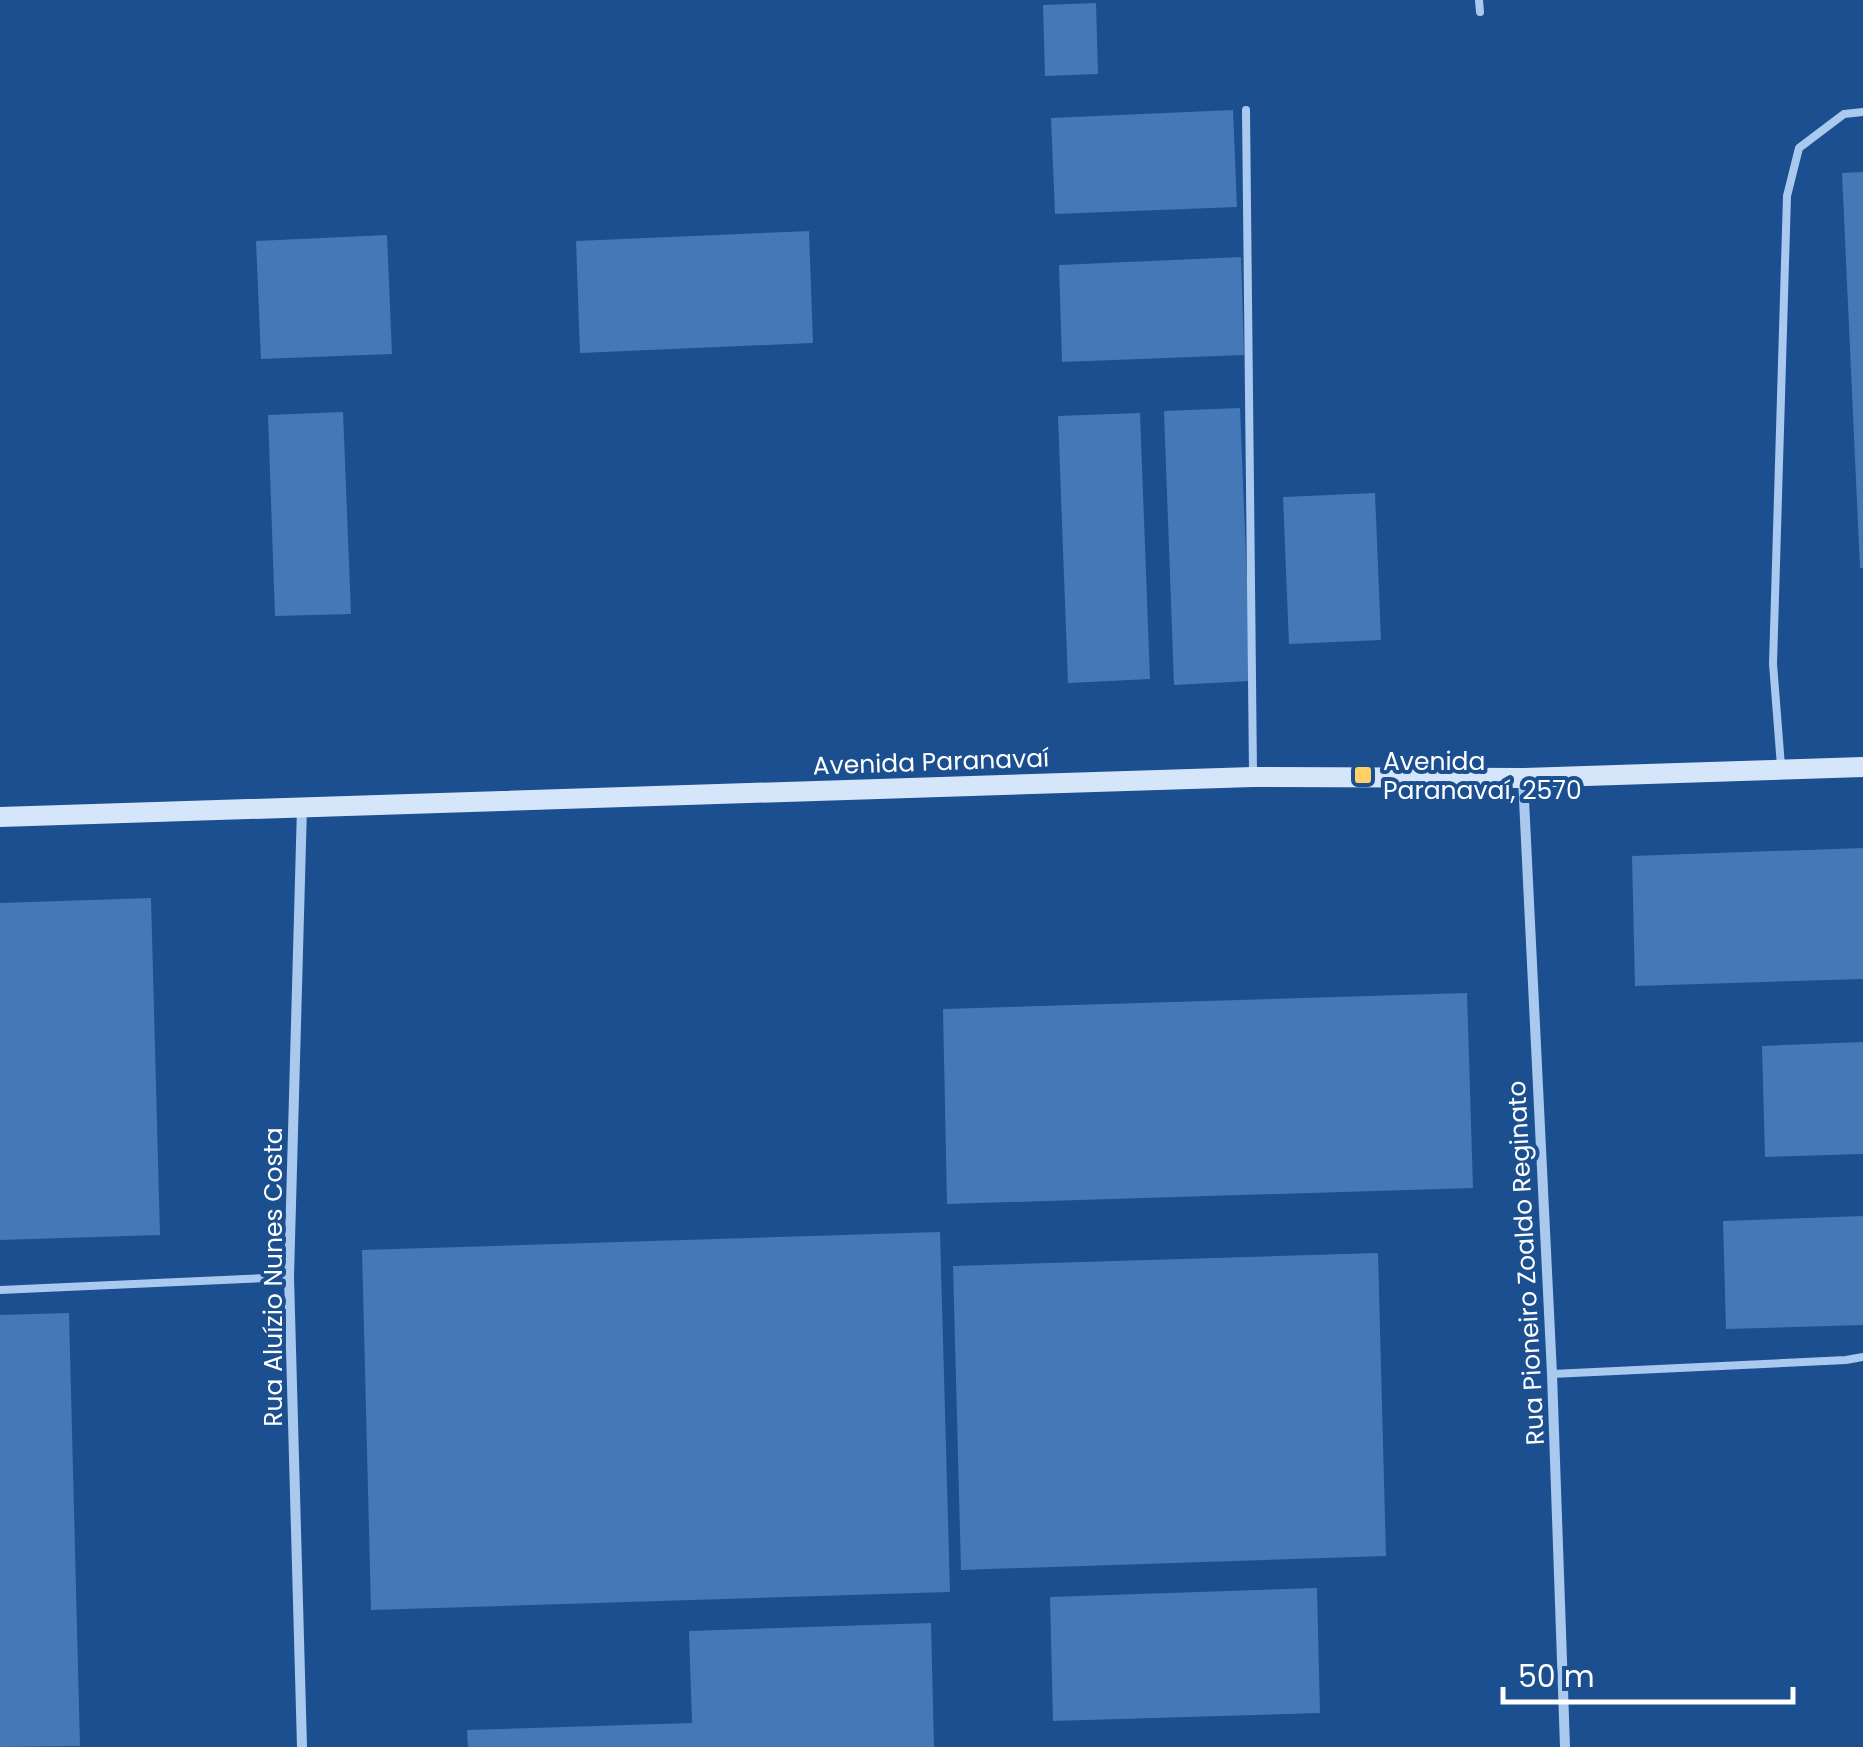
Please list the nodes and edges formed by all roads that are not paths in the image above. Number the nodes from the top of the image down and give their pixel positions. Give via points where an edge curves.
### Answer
1 (1479, 0) edge
2 (1480, 12) dead end
3 (1246, 110) dead end
4 (1863, 112) edge
5 (1863, 767) edge
6 (1782, 768) junction
7 (1254, 777) junction
8 (1523, 778) junction
9 (302, 806) junction
10 (0, 817) edge
11 (288, 1277) junction
12 (0, 1290) edge
13 (1863, 1357) edge
14 (1552, 1374) junction
15 (302, 1747) edge
16 (1565, 1747) edge

1 - 2 lane
3 - 7 lane
4 - 6 lane via 1844,114 1799,148 1787,196 1772,664
5 - 6 street, Avenida Paranavaí
6 - 8 street, Avenida Paranavaí
7 - 8 street, Avenida Paranavaí
7 - 9 street, Avenida Paranavaí
8 - 14 street, Rua Pioneiro Zoaldo Reginato
9 - 10 street, Avenida Paranavaí
9 - 11 street, Rua Aluízio Nunes Costa
11 - 12 lane
11 - 15 street, Rua Aluízio Nunes Costa
13 - 14 lane
14 - 16 street, Rua Pioneiro Zoaldo Reginato

